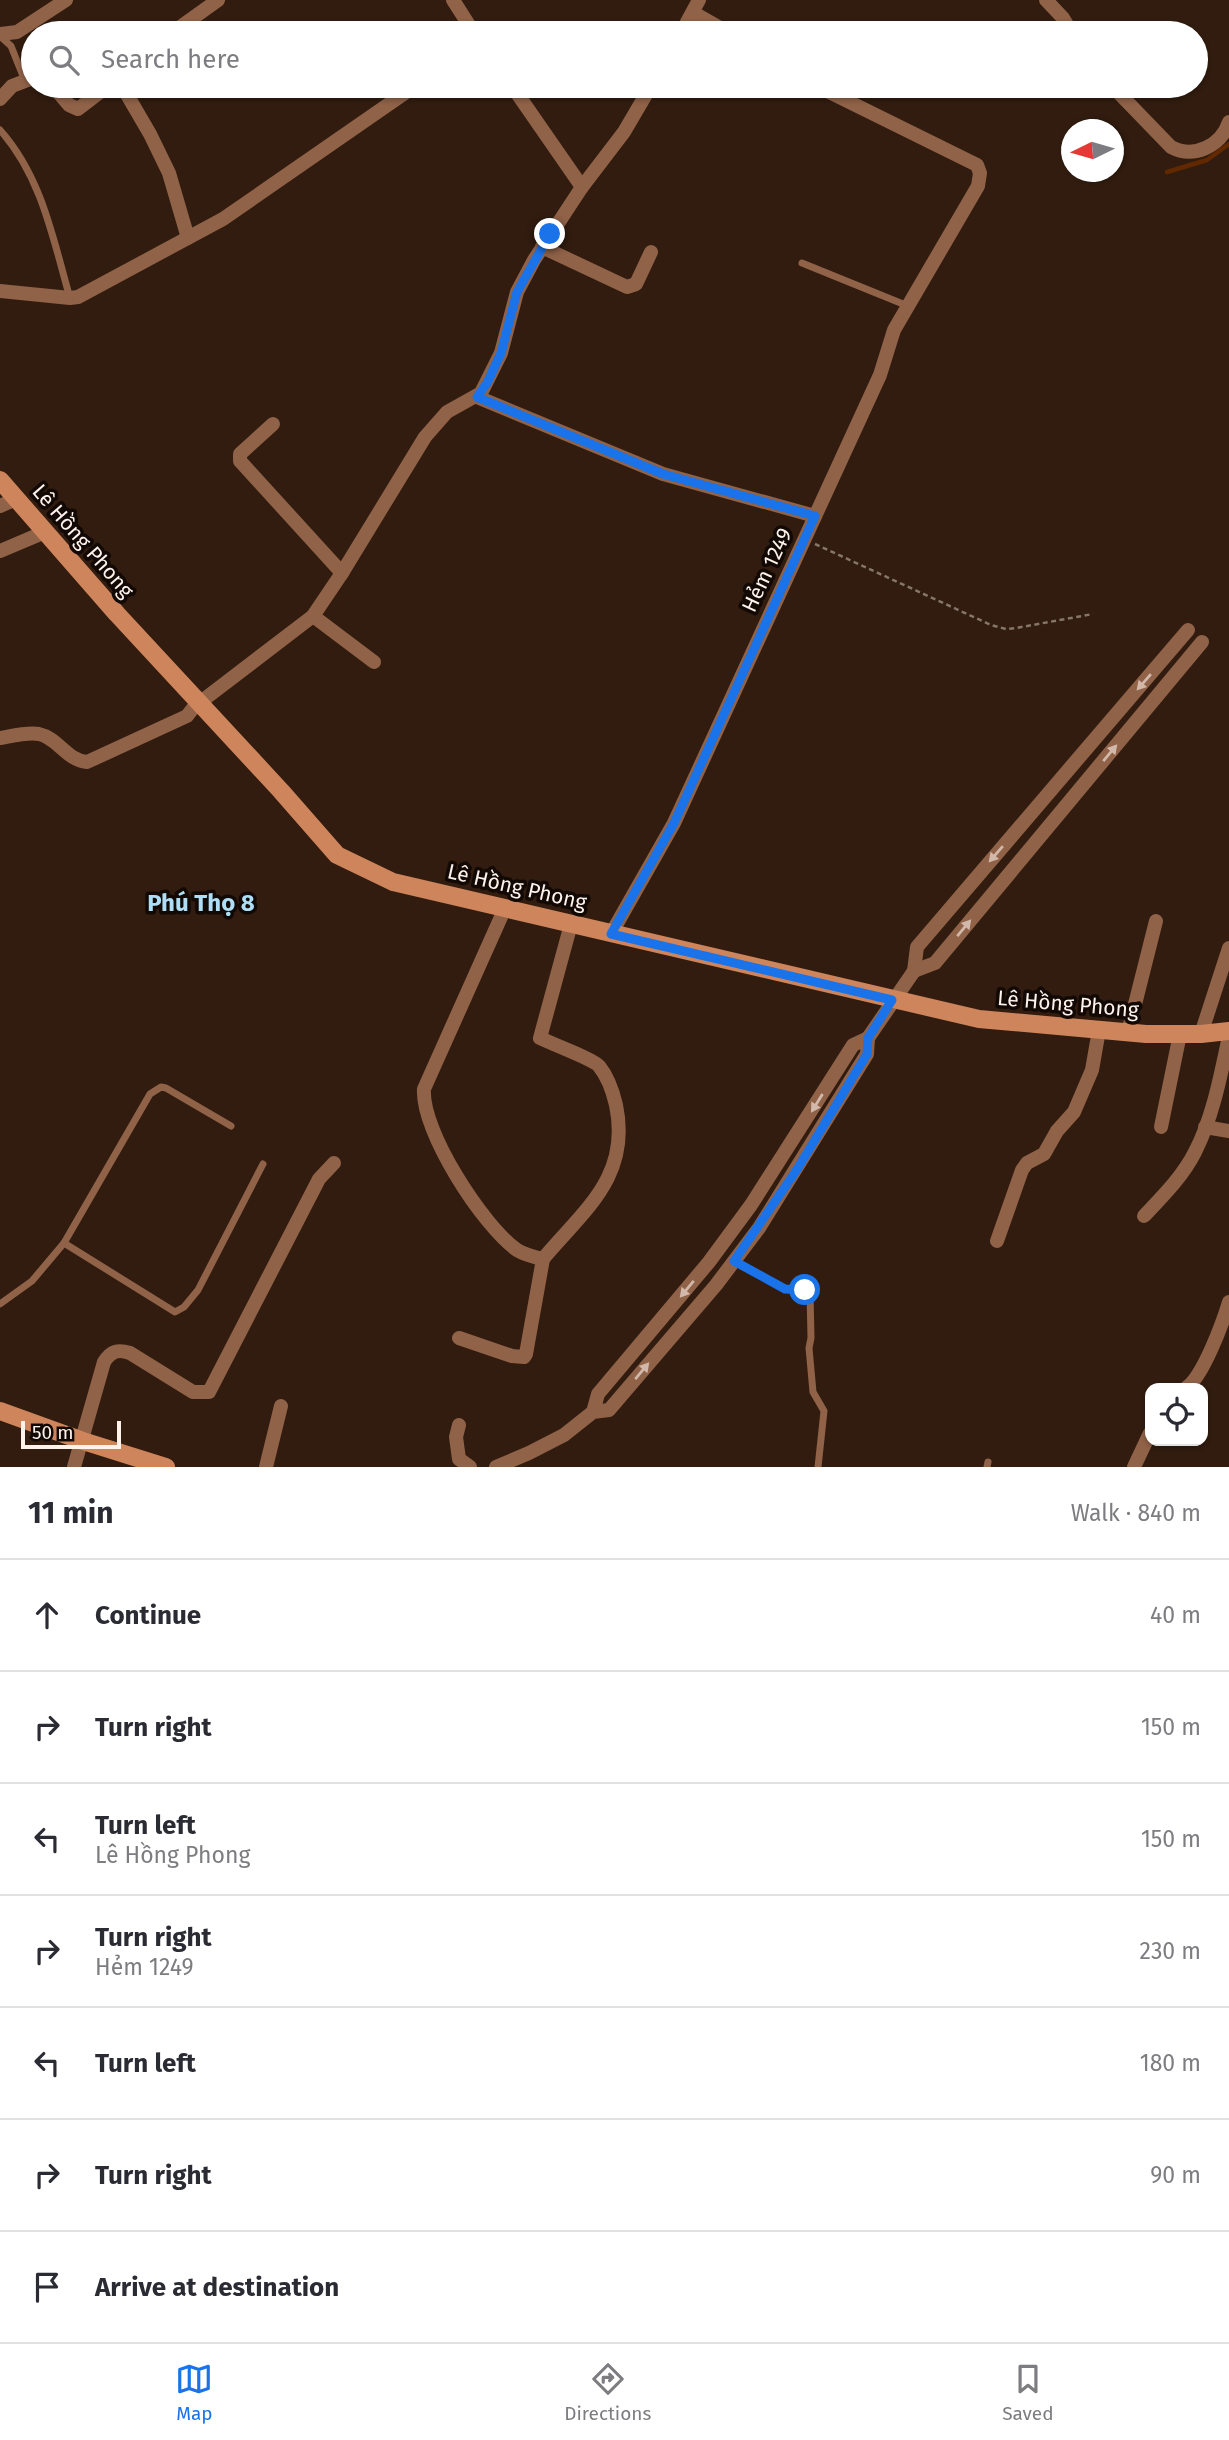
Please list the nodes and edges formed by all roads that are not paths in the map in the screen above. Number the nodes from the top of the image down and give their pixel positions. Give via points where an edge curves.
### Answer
1 (66, 0) edge
2 (218, 0) edge
3 (453, 0) edge
4 (1046, 0) edge
5 (696, 6) edge
6 (34, 21) edge
7 (189, 21) edge
8 (466, 21) edge
9 (714, 21) edge
10 (1065, 21) edge
11 (21, 29) edge
12 (0, 34) edge
13 (21, 65) edge
14 (21, 83) edge
15 (63, 98) edge
16 (92, 98) edge
17 (128, 98) edge
18 (398, 98) edge
19 (520, 98) edge
20 (644, 98) edge
21 (841, 98) edge
22 (1124, 98) edge
23 (0, 99) edge
24 (1229, 122) edge
25 (0, 130) edge
26 (582, 187) junction
27 (188, 237) junction
28 (542, 247) junction
29 (651, 252) dead end
30 (802, 263) dead end
31 (0, 290) edge
32 (70, 298) junction
33 (908, 306) junction
34 (477, 397) junction
35 (273, 424) dead end
36 (0, 480) edge
37 (8, 502) edge
38 (815, 516) junction
39 (45, 532) junction
40 (0, 551) edge
41 (342, 573) junction
42 (313, 616) junction
43 (1188, 630) dead end
44 (1202, 642) dead end
45 (374, 662) dead end
46 (201, 703) junction
47 (0, 738) edge
48 (1062, 777) junction
49 (1080, 790) junction
50 (505, 908) junction
51 (1156, 921) dead end
52 (571, 923) junction
53 (611, 934) junction
54 (1229, 948) edge
55 (914, 971) junction
56 (892, 1000) junction
57 (1099, 1030) junction
58 (1128, 1032) junction
59 (1229, 1033) edge
60 (1180, 1034) junction
61 (1201, 1034) junction
62 (868, 1038) junction
63 (231, 1126) dead end
64 (1161, 1127) dead end
65 (1205, 1127) junction
66 (1229, 1131) edge
67 (334, 1163) dead end
68 (263, 1164) dead end
69 (1144, 1216) dead end
70 (997, 1241) dead end
71 (64, 1243) junction
72 (718, 1250) junction
73 (543, 1259) junction
74 (734, 1261) junction
75 (1229, 1301) edge
76 (0, 1304) edge
77 (459, 1338) dead end
78 (1195, 1383) edge
79 (281, 1406) dead end
80 (0, 1410) edge
81 (593, 1412) junction
82 (459, 1424) dead end
83 (83, 1441) junction
84 (1145, 1444) edge
85 (74, 1467) edge
86 (166, 1467) edge
87 (266, 1467) edge
88 (470, 1467) edge
89 (496, 1467) edge
90 (818, 1467) edge
91 (1134, 1467) edge

1 - 6 street
2 - 7 street
3 - 8 street
4 - 10 street
5 - 9 street
11 - 12 street
12 - 13 lane
14 - 23 street
15 - 16 street via 78,109
17 - 27 street via 169,173
18 - 27 street via 223,219
19 - 26 street
20 - 26 street
21 - 33 street, Hẻm 1249 via 977,165 981,173 978,186
22 - 24 street via 1180,151 1192,152 1216,142
25 - 32 lane via 40,194
26 - 28 street
27 - 32 street
28 - 29 street via 627,287 636,284
28 - 34 street via 517,292 501,353
30 - 33 lane
31 - 32 street
33 - 38 street, Hẻm 1249
34 - 38 street via 663,474
34 - 41 street via 453,408 425,437
35 - 41 street via 240,454 240,461
36 - 37 street, Lê Hồng Phong
37 - 39 street, Lê Hồng Phong
38 - 53 street, Hẻm 1249 via 674,823
39 - 40 street
39 - 46 street, Lê Hồng Phong
41 - 42 street
42 - 45 street
42 - 46 street
43 -> 48 street
49 -> 44 street
46 - 47 street via 177,722 86,762 37,734
46 - 50 street, Lê Hồng Phong via 337,855 393,881
48 - 49 street
48 -> 55 street via 917,947
55 -> 49 street via 935,963
50 - 52 street, Lê Hồng Phong
50 - 73 street via 424,1089 423,1102 454,1173 482,1216 517,1250
51 - 58 street
52 - 53 street, Lê Hồng Phong
52 - 73 street via 540,1038 598,1064 613,1090 620,1147 601,1191
53 - 56 street, Lê Hồng Phong
54 - 61 street
55 - 56 street
56 - 57 street, Lê Hồng Phong via 979,1019
56 - 62 street
57 - 58 street, Lê Hồng Phong
57 - 70 street via 1092,1070 1074,1112 1044,1154 1022,1170
58 - 60 street, Lê Hồng Phong
59 - 61 street, Lê Hồng Phong
59 - 65 street
60 - 61 street, Lê Hồng Phong
60 - 64 street
62 -> 72 street via 853,1045
62 - 74 street via 867,1054 796,1171
63 - 71 lane via 166,1088 150,1094
65 - 66 street
65 - 69 street via 1171,1189
67 - 83 street via 319,1179 209,1392 193,1392 130,1353 114,1351 104,1362
68 - 71 lane via 198,1290 175,1312
71 - 76 lane via 32,1281
72 - 74 street
72 -> 81 street via 598,1394
73 - 77 street via 523,1357
81 -> 74 street via 609,1410
74 - 90 lane via 785,1289 810,1293 813,1392 824,1411
75 - 78 street
79 - 87 street
80 - 83 street
81 - 89 street via 564,1435
82 - 88 street via 459,1459
83 - 85 street
83 - 86 street
84 - 91 street

